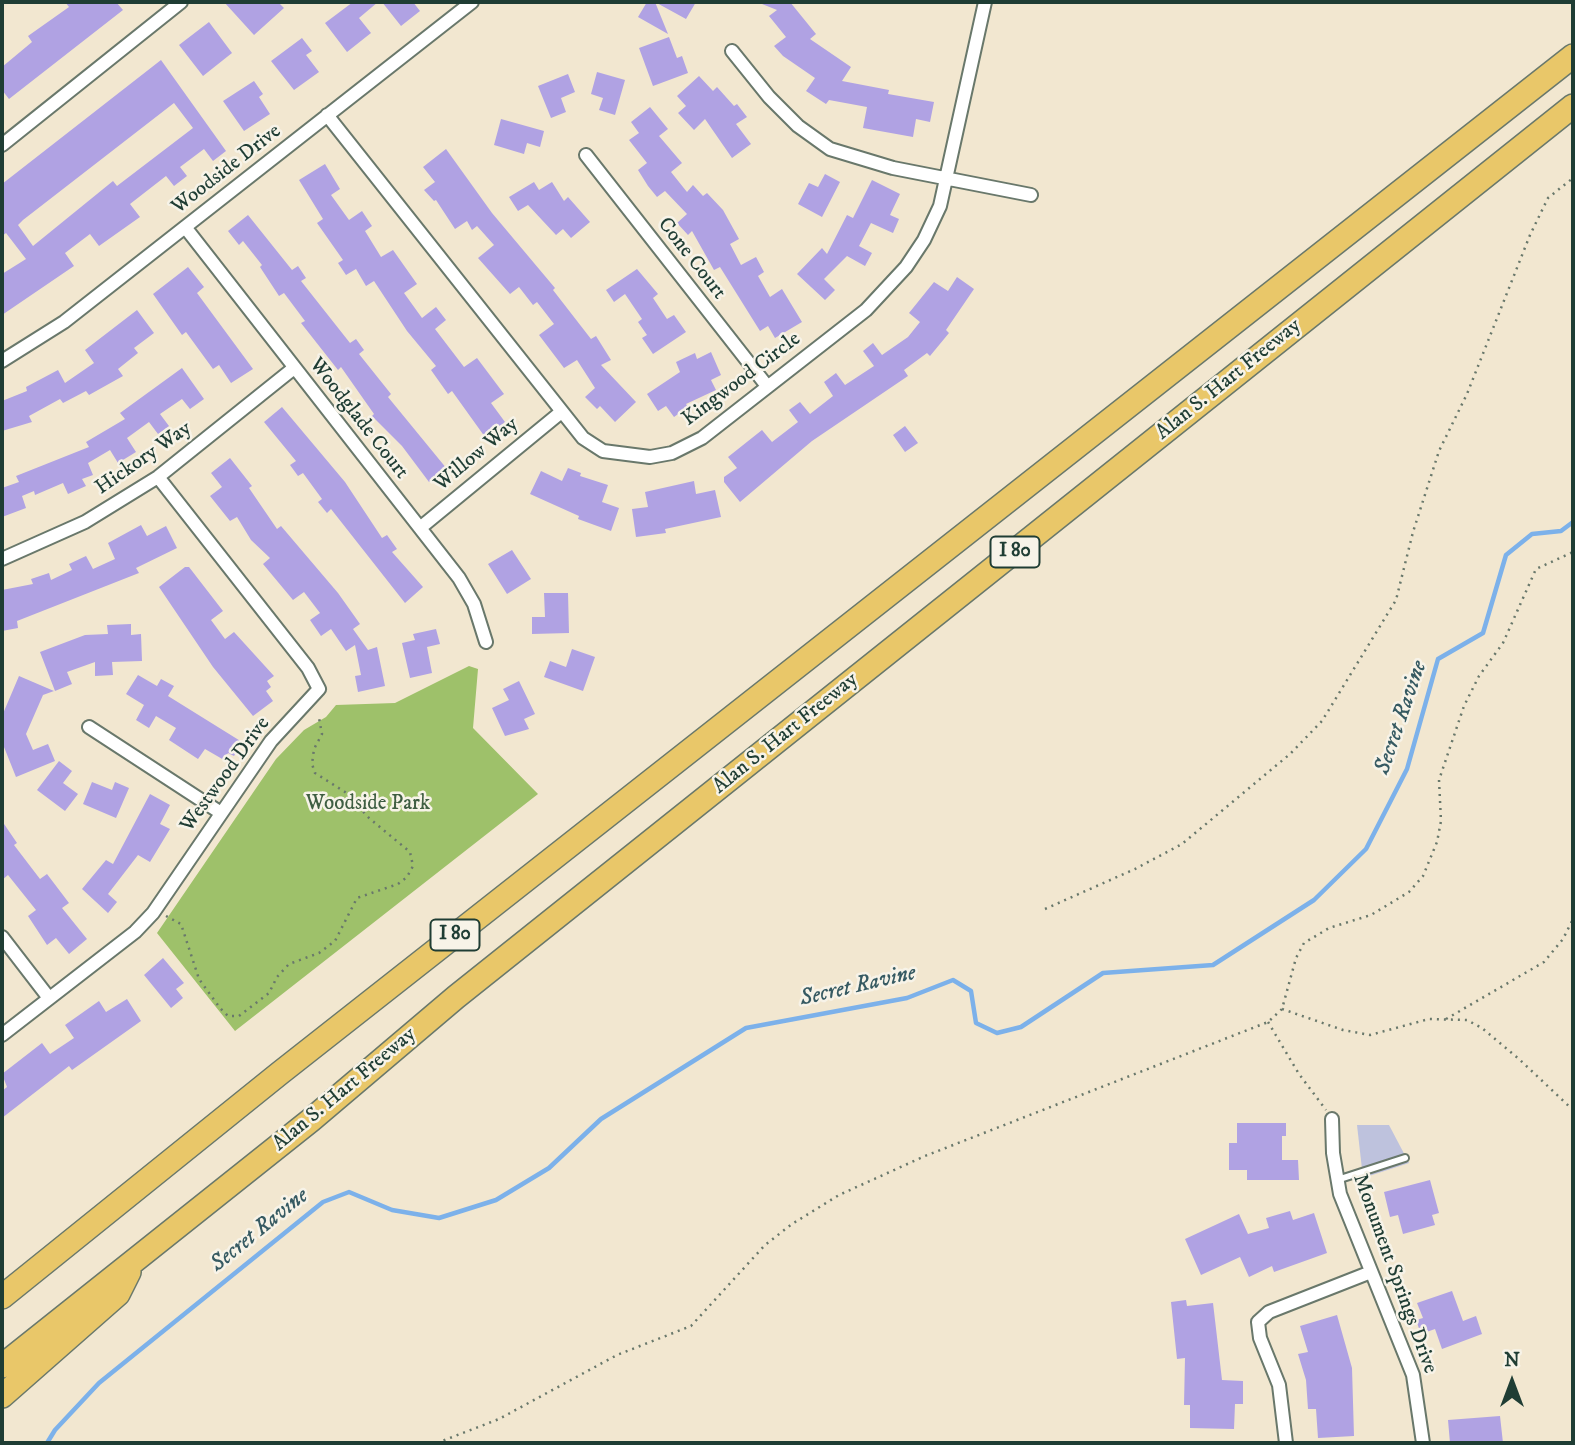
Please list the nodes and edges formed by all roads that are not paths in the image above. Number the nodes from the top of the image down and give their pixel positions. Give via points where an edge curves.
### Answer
1 (181, 2) edge
2 (472, 2) edge
3 (985, 2) edge
4 (732, 51) dead end
5 (1573, 56) edge
6 (1573, 106) edge
7 (327, 115) junction
8 (2, 145) edge
9 (586, 155) dead end
10 (946, 178) junction
11 (1031, 195) dead end
12 (185, 227) junction
13 (2, 361) edge
14 (294, 368) junction
15 (767, 386) junction
16 (559, 412) junction
17 (158, 477) junction
18 (420, 528) junction
19 (2, 559) edge
20 (486, 642) dead end
21 (89, 727) dead end
22 (221, 813) junction
23 (2, 937) edge
24 (49, 998) junction
25 (2, 1035) edge
26 (1332, 1119) road end
27 (1405, 1158) dead end
28 (1337, 1180) junction
29 (134, 1261) junction
30 (1371, 1272) junction
31 (2, 1297) edge
32 (2, 1366) edge
33 (2, 1396) edge
34 (1286, 1443) edge
35 (1423, 1443) edge

1 - 8 street
2 - 7 street, Woodside Drive
3 - 10 street, Kingwood Circle
4 - 10 street via 769,97 830,149
5 - 31 highway, Alan S. Hart Freeway / I 80
6 - 29 highway, Alan S. Hart Freeway / I 80 via 467,988
7 - 12 street, Woodside Drive
7 - 16 street, Kingwood Circle
9 - 15 street, Cone Court
10 - 11 street
10 - 15 street, Kingwood Circle via 924,240 890,288
12 - 13 street, Woodside Drive via 64,322
12 - 14 street, Woodglade Court
14 - 17 street, Hickory Way
14 - 18 street, Woodglade Court
15 - 16 street, Kingwood Circle via 702,438 672,453 650,457 603,451 583,438
16 - 18 street, Willow Way
17 - 19 street, Hickory Way via 85,522
17 - 22 street, Westwood Drive via 308,668 319,689 271,741
18 - 20 street, Woodglade Court via 474,604
21 - 22 street
22 - 24 street, Westwood Drive via 153,913
23 - 24 street
24 - 25 street, Westwood Drive
26 - 28 street, Monument Springs Drive
27 - 28 lane
28 - 30 street, Monument Springs Drive
29 - 32 highway, Alan S. Hart Freeway / I 80
29 - 33 highway via 118,1294
30 - 34 street via 1269,1312 1258,1322 1279,1385
30 - 35 street, Monument Springs Drive via 1413,1375

